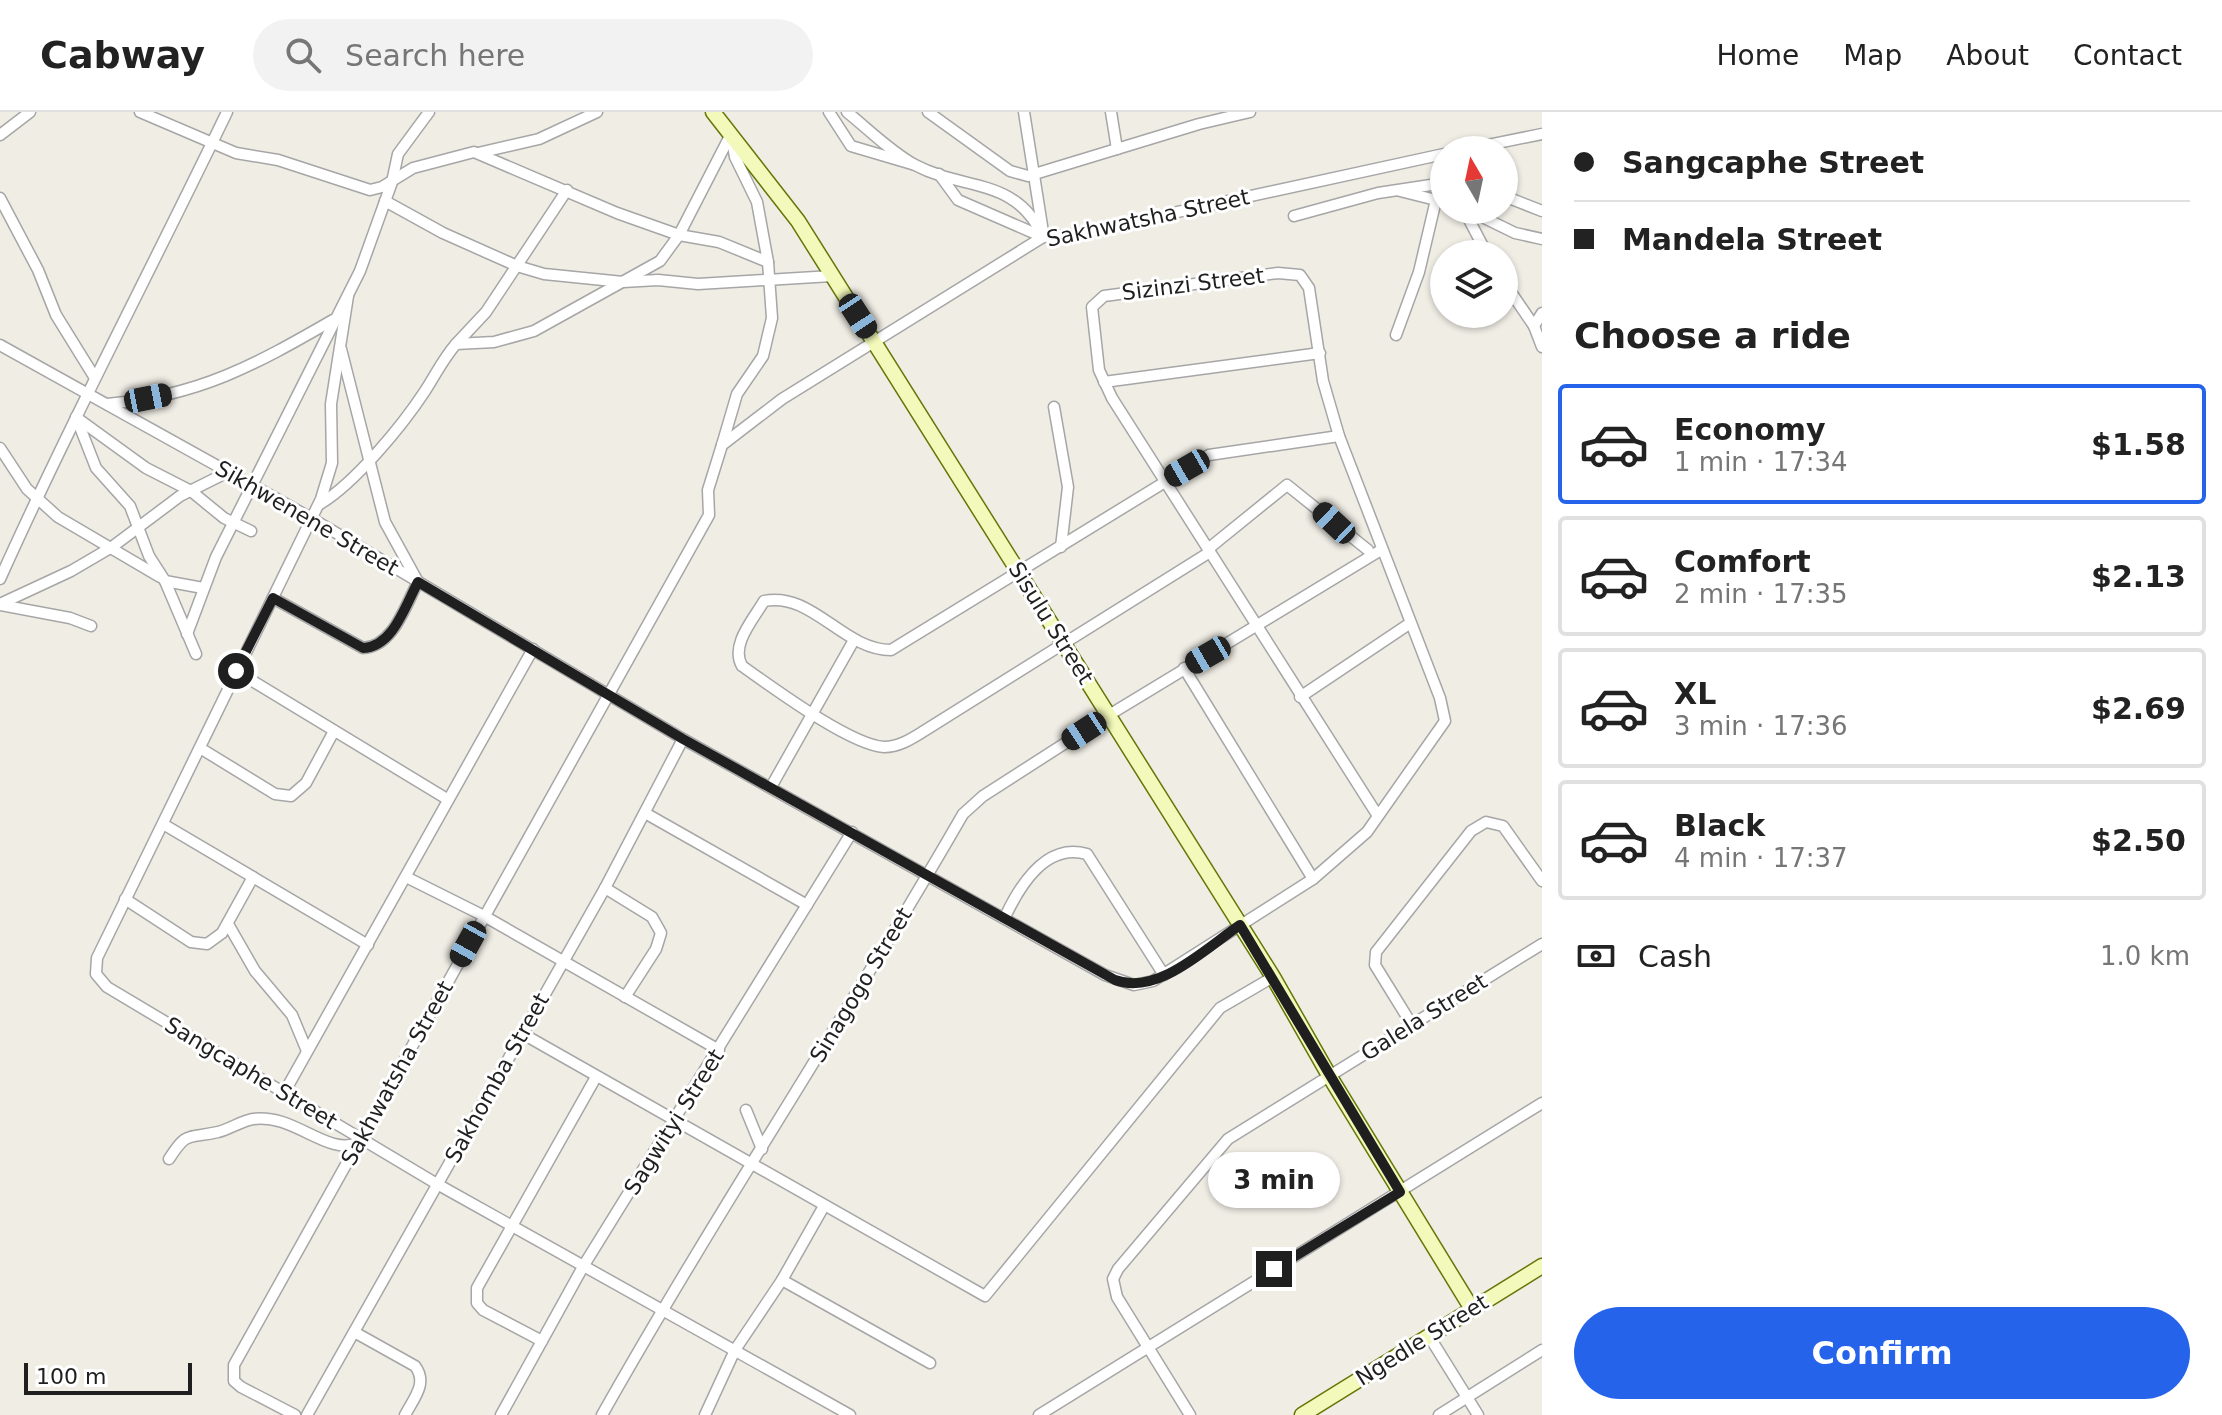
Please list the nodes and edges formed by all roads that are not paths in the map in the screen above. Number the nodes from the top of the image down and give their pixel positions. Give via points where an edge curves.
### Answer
1 (30, 112) edge
2 (140, 112) edge
3 (227, 112) edge
4 (429, 112) edge
5 (597, 112) edge
6 (713, 112) edge
7 (829, 112) edge
8 (847, 112) edge
9 (928, 112) edge
10 (1024, 112) edge
11 (1111, 112) edge
12 (1250, 112) edge
13 (1198, 118) edge
14 (731, 134) junction
15 (1542, 134) edge
16 (0, 135) edge
17 (1518, 139) edge
18 (213, 144) junction
19 (1117, 149) junction
20 (478, 153) junction
21 (1430, 157) edge
22 (914, 165) junction
23 (938, 173) junction
24 (1034, 174) junction
25 (392, 182) junction
26 (1430, 185) edge
27 (567, 190) junction
28 (1392, 190) junction
29 (0, 198) edge
30 (1430, 199) edge
31 (385, 201) junction
32 (1518, 202) edge
33 (1542, 211) edge
34 (1294, 216) dead end
35 (1433, 224) edge
36 (1496, 224) edge
37 (679, 235) junction
38 (1043, 237) junction
39 (1542, 239) edge
40 (768, 262) junction
41 (517, 266) junction
42 (832, 276) junction
43 (769, 280) junction
44 (623, 282) junction
45 (348, 296) junction
46 (1518, 303) edge
47 (1542, 313) edge
48 (335, 319) junction
49 (1534, 326) junction
50 (1396, 335) dead end
51 (874, 341) junction
52 (339, 343) junction
53 (456, 344) junction
54 (0, 345) edge
55 (1542, 347) edge
56 (1320, 353) junction
57 (95, 378) junction
58 (1104, 382) junction
59 (86, 393) junction
60 (105, 404) junction
61 (1054, 407) dead end
62 (76, 417) junction
63 (1339, 436) junction
64 (722, 445) junction
65 (0, 448) edge
66 (370, 459) junction
67 (228, 472) junction
68 (1165, 481) junction
69 (254, 486) junction
70 (191, 491) junction
71 (38, 499) junction
72 (318, 505) junction
73 (311, 518) junction
74 (233, 524) junction
75 (139, 529) junction
76 (251, 531) dead end
77 (1061, 547) junction
78 (111, 548) junction
79 (1368, 550) dead end
80 (1381, 550) junction
81 (1209, 551) junction
82 (1019, 573) junction
83 (0, 579) edge
84 (164, 580) junction
85 (418, 582) junction
86 (203, 588) junction
87 (273, 598) junction
88 (0, 604) edge
89 (1409, 624) junction
90 (91, 626) dead end
91 (1255, 627) junction
92 (187, 634) junction
93 (854, 640) junction
94 (1063, 643) junction
95 (533, 649) junction
96 (196, 654) dead end
97 (1184, 668) junction
98 (236, 671) junction
99 (606, 694) junction
100 (1300, 697) junction
101 (811, 713) junction
102 (1109, 715) junction
103 (334, 731) junction
104 (683, 739) junction
105 (200, 748) junction
106 (771, 787) junction
107 (447, 799) junction
108 (645, 813) junction
109 (1378, 816) junction
110 (163, 824) junction
111 (852, 832) junction
112 (928, 875) junction
113 (253, 877) junction
114 (406, 877) junction
115 (1313, 879) junction
116 (1542, 881) edge
117 (605, 888) junction
118 (125, 899) junction
119 (807, 905) junction
120 (484, 916) junction
121 (1005, 917) junction
122 (228, 924) junction
123 (1240, 925) junction
124 (1542, 944) edge
125 (368, 945) junction
126 (561, 962) junction
127 (1164, 975) junction
128 (1273, 977) junction
129 (625, 997) junction
130 (1412, 1025) junction
131 (523, 1034) junction
132 (719, 1050) junction
133 (307, 1051) junction
134 (596, 1077) junction
135 (1330, 1077) junction
136 (284, 1093) junction
137 (1542, 1103) edge
138 (746, 1110) dead end
139 (675, 1123) junction
140 (360, 1140) junction
141 (762, 1149) junction
142 (169, 1159) dead end
143 (753, 1165) junction
144 (437, 1184) junction
145 (1400, 1192) junction
146 (824, 1206) junction
147 (513, 1224) junction
148 (584, 1265) junction
149 (1542, 1266) edge
150 (782, 1280) junction
151 (662, 1309) junction
152 (1472, 1309) junction
153 (356, 1333) junction
154 (1429, 1336) junction
155 (542, 1341) junction
156 (1149, 1347) junction
157 (735, 1350) junction
158 (1542, 1350) edge
159 (930, 1363) dead end
160 (1468, 1397) junction
161 (295, 1415) edge
162 (307, 1415) edge
163 (405, 1415) edge
164 (501, 1415) edge
165 (602, 1415) edge
166 (705, 1415) edge
167 (850, 1415) edge
168 (1039, 1415) edge
169 (1190, 1415) edge
170 (1302, 1415) edge
171 (1439, 1415) edge
172 (1478, 1415) edge

1 - 16 street
2 - 18 street
3 - 18 street
4 - 25 street via 398,154
5 - 20 street via 539,139
6 - 14 street, Sisulu Street
7 - 22 street via 851,146
8 - 22 street
9 - 24 street via 1010,171
10 - 24 street
11 - 19 street
12 - 13 street
13 - 19 street
14 - 37 street
14 - 40 street via 735,157 757,202
14 - 42 street, Sisulu Street via 777,189
15 - 17 street
18 - 25 street via 370,190
18 - 57 street
19 - 24 street
20 - 25 street via 413,168
20 - 27 street
21 - 38 street, Sakhwatsha Street
22 - 23 street
23 - 38 street via 958,200
23 - 38 street via 1018,201
24 - 38 street
25 - 31 street
26 - 28 street
27 - 37 street
27 - 41 street
28 - 30 street
28 - 34 street
29 - 57 street via 56,315
31 - 41 street
31 - 45 street
32 - 33 street
35 - 50 street
36 - 39 street
37 - 40 street via 719,242
37 - 44 street via 660,261
38 - 51 street, Sakhwatsha Street
40 - 43 street
41 - 44 street
41 - 53 street
42 - 43 street
42 - 51 street, Sisulu Street
43 - 44 street
43 - 64 street via 772,318 763,356 737,394
44 - 53 street via 526,334
45 - 48 street
45 - 52 street
46 - 49 street
47 - 49 street
48 - 60 street via 228,377 176,393
48 - 69 street
49 - 55 street
51 - 64 street, Sakhwatsha Street via 782,399
51 - 82 street, Sisulu Street
52 - 66 street
52 - 72 street via 331,404 332,463
53 - 66 street
54 - 59 street, Sikhwenene Street
56 - 58 street
56 - 58 street, Sizinzi Street via 1309,288 1305,279 1291,272 1112,294 1098,298 1092,307
56 - 63 street, Sizinzi Street
57 - 59 street
58 - 68 street, Sizinzi Street
59 - 60 street, Sikhwenene Street
59 - 62 street
60 - 67 street, Sikhwenene Street
61 - 77 street via 1068,487
62 - 70 street via 146,468
62 - 71 street
62 - 75 street via 96,468 130,506
63 - 68 street via 1223,451
63 - 80 street, Sizinzi Street
64 - 99 street, Sakhwatsha Street via 708,490 709,515
65 - 71 street
66 - 72 street
66 - 85 street via 385,522
67 - 69 street, Sikhwenene Street
67 - 70 street
68 - 77 street
68 - 81 street, Sizinzi Street
69 - 73 street, Sikhwenene Street
69 - 74 street
70 - 74 street
70 - 75 street
71 - 78 street
71 - 83 street
72 - 73 street, Sangcaphe Street
73 - 85 street, Sikhwenene Street
73 - 87 street, Sangcaphe Street
74 - 76 street
74 - 86 street
75 - 78 street
75 - 84 street
77 - 82 street
78 - 84 street
78 - 88 street
79 - 81 street via 1287,485
80 - 89 street, Sizinzi Street
80 - 91 street, Sinagogo Street
81 - 91 street, Sizinzi Street
81 - 94 street
82 - 93 street via 902,646 881,650
82 - 94 street, Sisulu Street
84 - 86 street
84 - 92 street
85 - 87 street via 386,641 374,648 363,648
85 - 95 street, Sikhwenene Street
86 - 92 street
87 - 98 street, Sangcaphe Street
88 - 90 street
89 - 100 street
89 - 109 street, Sizinzi Street via 1445,721
91 - 97 street, Sinagogo Street
91 - 100 street, Sizinzi Street
92 - 96 street
93 - 101 street
93 - 101 street via 792,601 773,599 764,601 745,633 736,657 742,666
94 - 101 street via 904,743 873,745
94 - 102 street, Sisulu Street
95 - 99 street, Sikhwenene Street
95 - 107 street
97 - 102 street, Sinagogo Street
97 - 115 street
98 - 103 street
98 - 105 street, Sangcaphe Street
99 - 104 street, Sikhwenene Street
99 - 120 street, Sakhwatsha Street
100 - 109 street, Sizinzi Street
101 - 106 street
102 - 112 street, Sinagogo Street via 973,803
102 - 123 street, Sisulu Street
103 - 105 street via 306,783 291,796 275,794
103 - 107 street
104 - 106 street, Sikhwenene Street
104 - 108 street, Sakhomba Street
105 - 110 street, Sangcaphe Street
106 - 111 street, Sikhwenene Street
107 - 114 street
108 - 117 street, Sakhomba Street
108 - 119 street
109 - 115 street, Sizinzi Street via 1358,841
110 - 113 street
110 - 118 street, Sangcaphe Street
111 - 112 street, Sikhwenene Street
111 - 119 street, Sagwityi Street
112 - 121 street, Sikhwenene Street
112 - 141 street, Sinagogo Street
113 - 122 street
113 - 125 street
114 - 120 street
114 - 125 street
115 - 123 street, Sizinzi Street
116 - 130 street via 1503,826 1486,822 1471,831 1376,952 1375,965
117 - 126 street, Sakhomba Street
117 - 129 street via 652,917 661,933
118 - 122 street via 199,944 216,940
118 - 136 street, Sangcaphe Street via 97,958 100,980
119 - 132 street, Sagwityi Street
120 - 126 street
120 - 140 street, Sakhwatsha Street
121 - 127 street, Sikhwenene Street via 1125,983
121 - 127 street via 1031,873 1053,856 1087,854
122 - 133 street via 255,971 292,1015
123 - 127 street, Sikhwenene Street
123 - 128 street, Sisulu Street
124 - 130 street, Galela Street
125 - 133 street
126 - 129 street
126 - 131 street, Sakhomba Street
128 - 135 street, Sisulu Street
128 - 146 street via 1220,1008 985,1296
129 - 132 street
130 - 135 street, Galela Street
131 - 134 street
131 - 144 street, Sakhomba Street
132 - 139 street, Sagwityi Street
133 - 136 street
134 - 139 street
134 - 147 street
135 - 145 street, Sisulu Street
135 - 156 street, Galela Street via 1228,1139 1118,1269 1113,1288
136 - 140 street, Sangcaphe Street
137 - 145 street
138 - 141 street
139 - 143 street
139 - 148 street, Sagwityi Street
140 - 142 street via 345,1147 332,1145 295,1124 254,1119 221,1132 186,1137
140 - 144 street, Sangcaphe Street
140 - 161 street, Sakhwatsha Street via 234,1365 234,1381
141 - 143 street, Sinagogo Street
143 - 146 street
143 - 151 street, Sinagogo Street
144 - 147 street, Sangcaphe Street
144 - 153 street, Sakhomba Street
145 - 152 street, Sisulu Street
145 - 156 street
146 - 150 street
147 - 148 street, Sangcaphe Street
147 - 155 street via 477,1288 477,1303
148 - 151 street, Sangcaphe Street
148 - 155 street, Sagwityi Street
149 - 152 street, Ngedle Street
150 - 157 street
150 - 159 street
151 - 157 street, Sangcaphe Street
151 - 165 street, Sinagogo Street
152 - 154 street, Ngedle Street
153 - 162 street, Sakhomba Street
153 - 163 street via 420,1373 419,1389
154 - 160 street
154 - 170 street, Ngedle Street
155 - 164 street, Sagwityi Street
156 - 168 street
156 - 169 street, Galela Street
157 - 166 street
157 - 167 street, Sangcaphe Street
158 - 160 street
160 - 171 street
160 - 172 street

